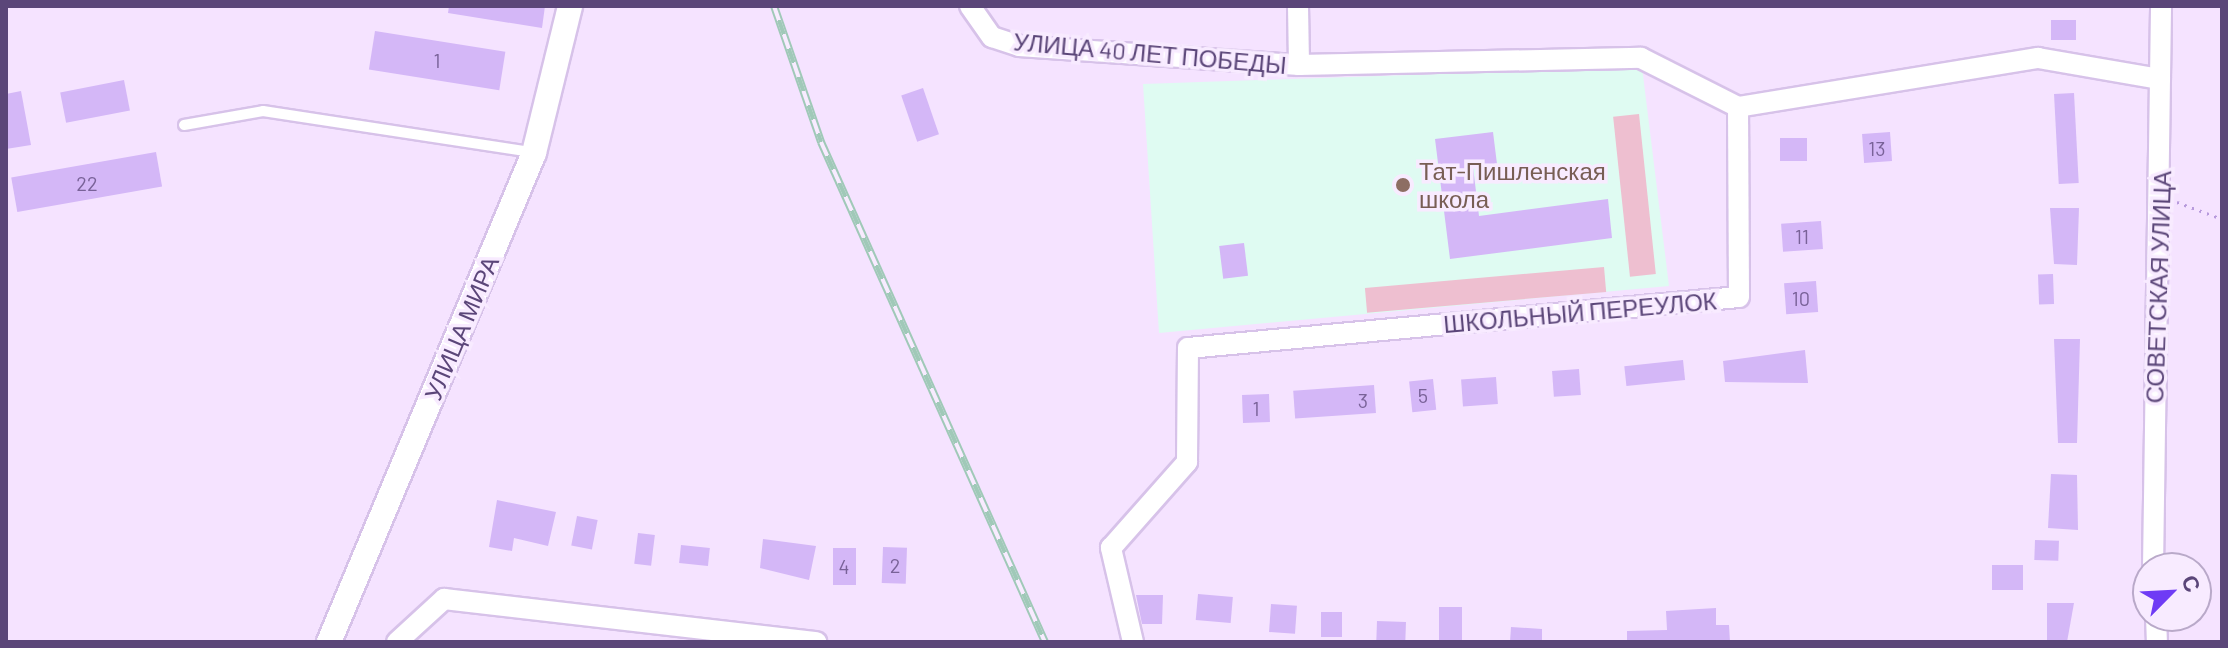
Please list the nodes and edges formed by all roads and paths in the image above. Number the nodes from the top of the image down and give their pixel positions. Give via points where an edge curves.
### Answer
1 (570, 6) edge
2 (970, 6) edge
3 (1298, 6) edge
4 (2161, 6) edge
5 (1299, 65) junction
6 (2160, 79) junction
7 (1738, 107) junction
8 (184, 125) dead end
9 (534, 153) junction
10 (2163, 196) junction
11 (2222, 219) edge
12 (2153, 552) edge
13 (329, 642) edge
14 (397, 642) edge
15 (817, 642) edge
16 (1133, 642) edge

1 - 9 street, УЛИЦА МИРА
2 - 5 street, УЛИЦА 40 ЛЕТ ПОБЕДЫ via 992,37 1019,46
3 - 5 street
4 - 6 street, СОВЕТСКАЯ УЛИЦА
5 - 7 street, УЛИЦА 40 ЛЕТ ПОБЕДЫ via 1641,58
6 - 7 street via 2038,58
6 - 10 street, СОВЕТСКАЯ УЛИЦА
7 - 16 street, ШКОЛЬНЫЙ ПЕРЕУЛОК via 1739,297 1188,348 1187,462 1111,548
8 - 9 lane via 263,111
9 - 13 street, УЛИЦА МИРА
10 - 11 path
10 - 12 street, СОВЕТСКАЯ УЛИЦА
14 - 15 street via 444,599

